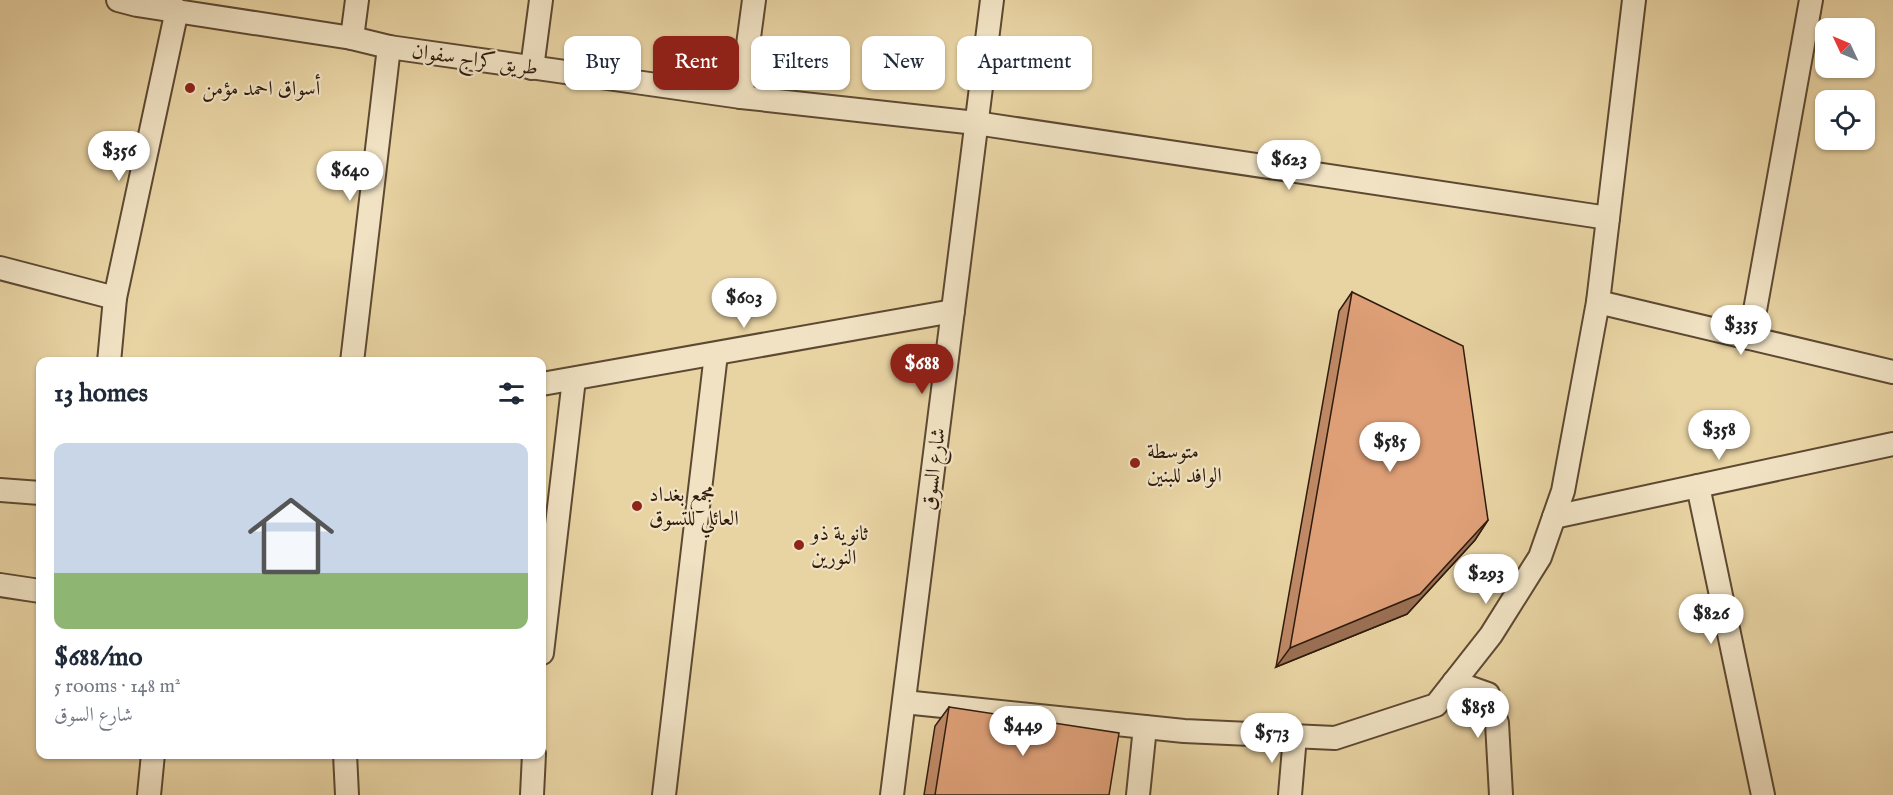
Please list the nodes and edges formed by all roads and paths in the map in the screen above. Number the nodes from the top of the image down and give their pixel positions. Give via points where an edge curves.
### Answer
1 (357, 0) edge
2 (541, 0) edge
3 (754, 0) edge
4 (992, 0) edge
5 (1634, 0) edge
6 (1811, 0) edge
7 (131, 2) edge
8 (177, 10) junction
9 (352, 38) junction
10 (389, 47) junction
11 (532, 68) junction
12 (741, 97) junction
13 (976, 123) junction
14 (1608, 218) junction
15 (0, 268) edge
16 (115, 298) junction
17 (1598, 302) junction
18 (953, 312) junction
19 (1750, 338) junction
20 (716, 354) junction
21 (109, 357) edge
22 (353, 357) edge
23 (1893, 372) edge
24 (574, 379) junction
25 (546, 383) edge
26 (1892, 441) edge
27 (1698, 486) junction
28 (0, 490) edge
29 (36, 493) edge
30 (1554, 518) junction
31 (0, 585) edge
32 (36, 590) edge
33 (546, 619) edge
34 (1454, 682) junction
35 (904, 702) junction
36 (1144, 727) junction
37 (1295, 736) junction
38 (153, 759) edge
39 (345, 759) edge
40 (534, 759) edge
41 (149, 795) edge
42 (347, 795) edge
43 (532, 795) edge
44 (664, 795) edge
45 (892, 795) edge
46 (1138, 795) edge
47 (1290, 795) edge
48 (1501, 795) edge
49 (1763, 795) edge

1 - 9 street
2 - 11 street
3 - 12 street
4 - 13 street, شارع السوق
5 - 14 street
6 - 19 street
7 - 8 street, طريق كراج سفوان
8 - 9 street, طريق كراج سفوان
8 - 16 street
9 - 10 street, طريق كراج سفوان
10 - 11 street, طريق كراج سفوان
10 - 22 street
11 - 12 street, طريق كراج سفوان
12 - 13 street, طريق كراج سفوان
13 - 14 street, طريق كراج سفوان
13 - 18 street, شارع السوق
14 - 17 street
15 - 16 street
16 - 21 street
17 - 19 street
17 - 30 street via 1563,491
18 - 20 street
18 - 35 street, شارع السوق
19 - 23 street
20 - 24 street
20 - 44 street
24 - 25 street
24 - 33 street
26 - 27 street
27 - 30 street
27 - 49 street
28 - 29 street
30 - 34 street via 1540,557 1491,635
31 - 32 street
34 - 37 street via 1436,705 1335,738
34 - 48 street via 1488,694 1497,723
35 - 36 street
35 - 45 street, شارع السوق
36 - 37 street
36 - 46 street
37 - 47 street
38 - 41 street
39 - 42 street
40 - 43 street

